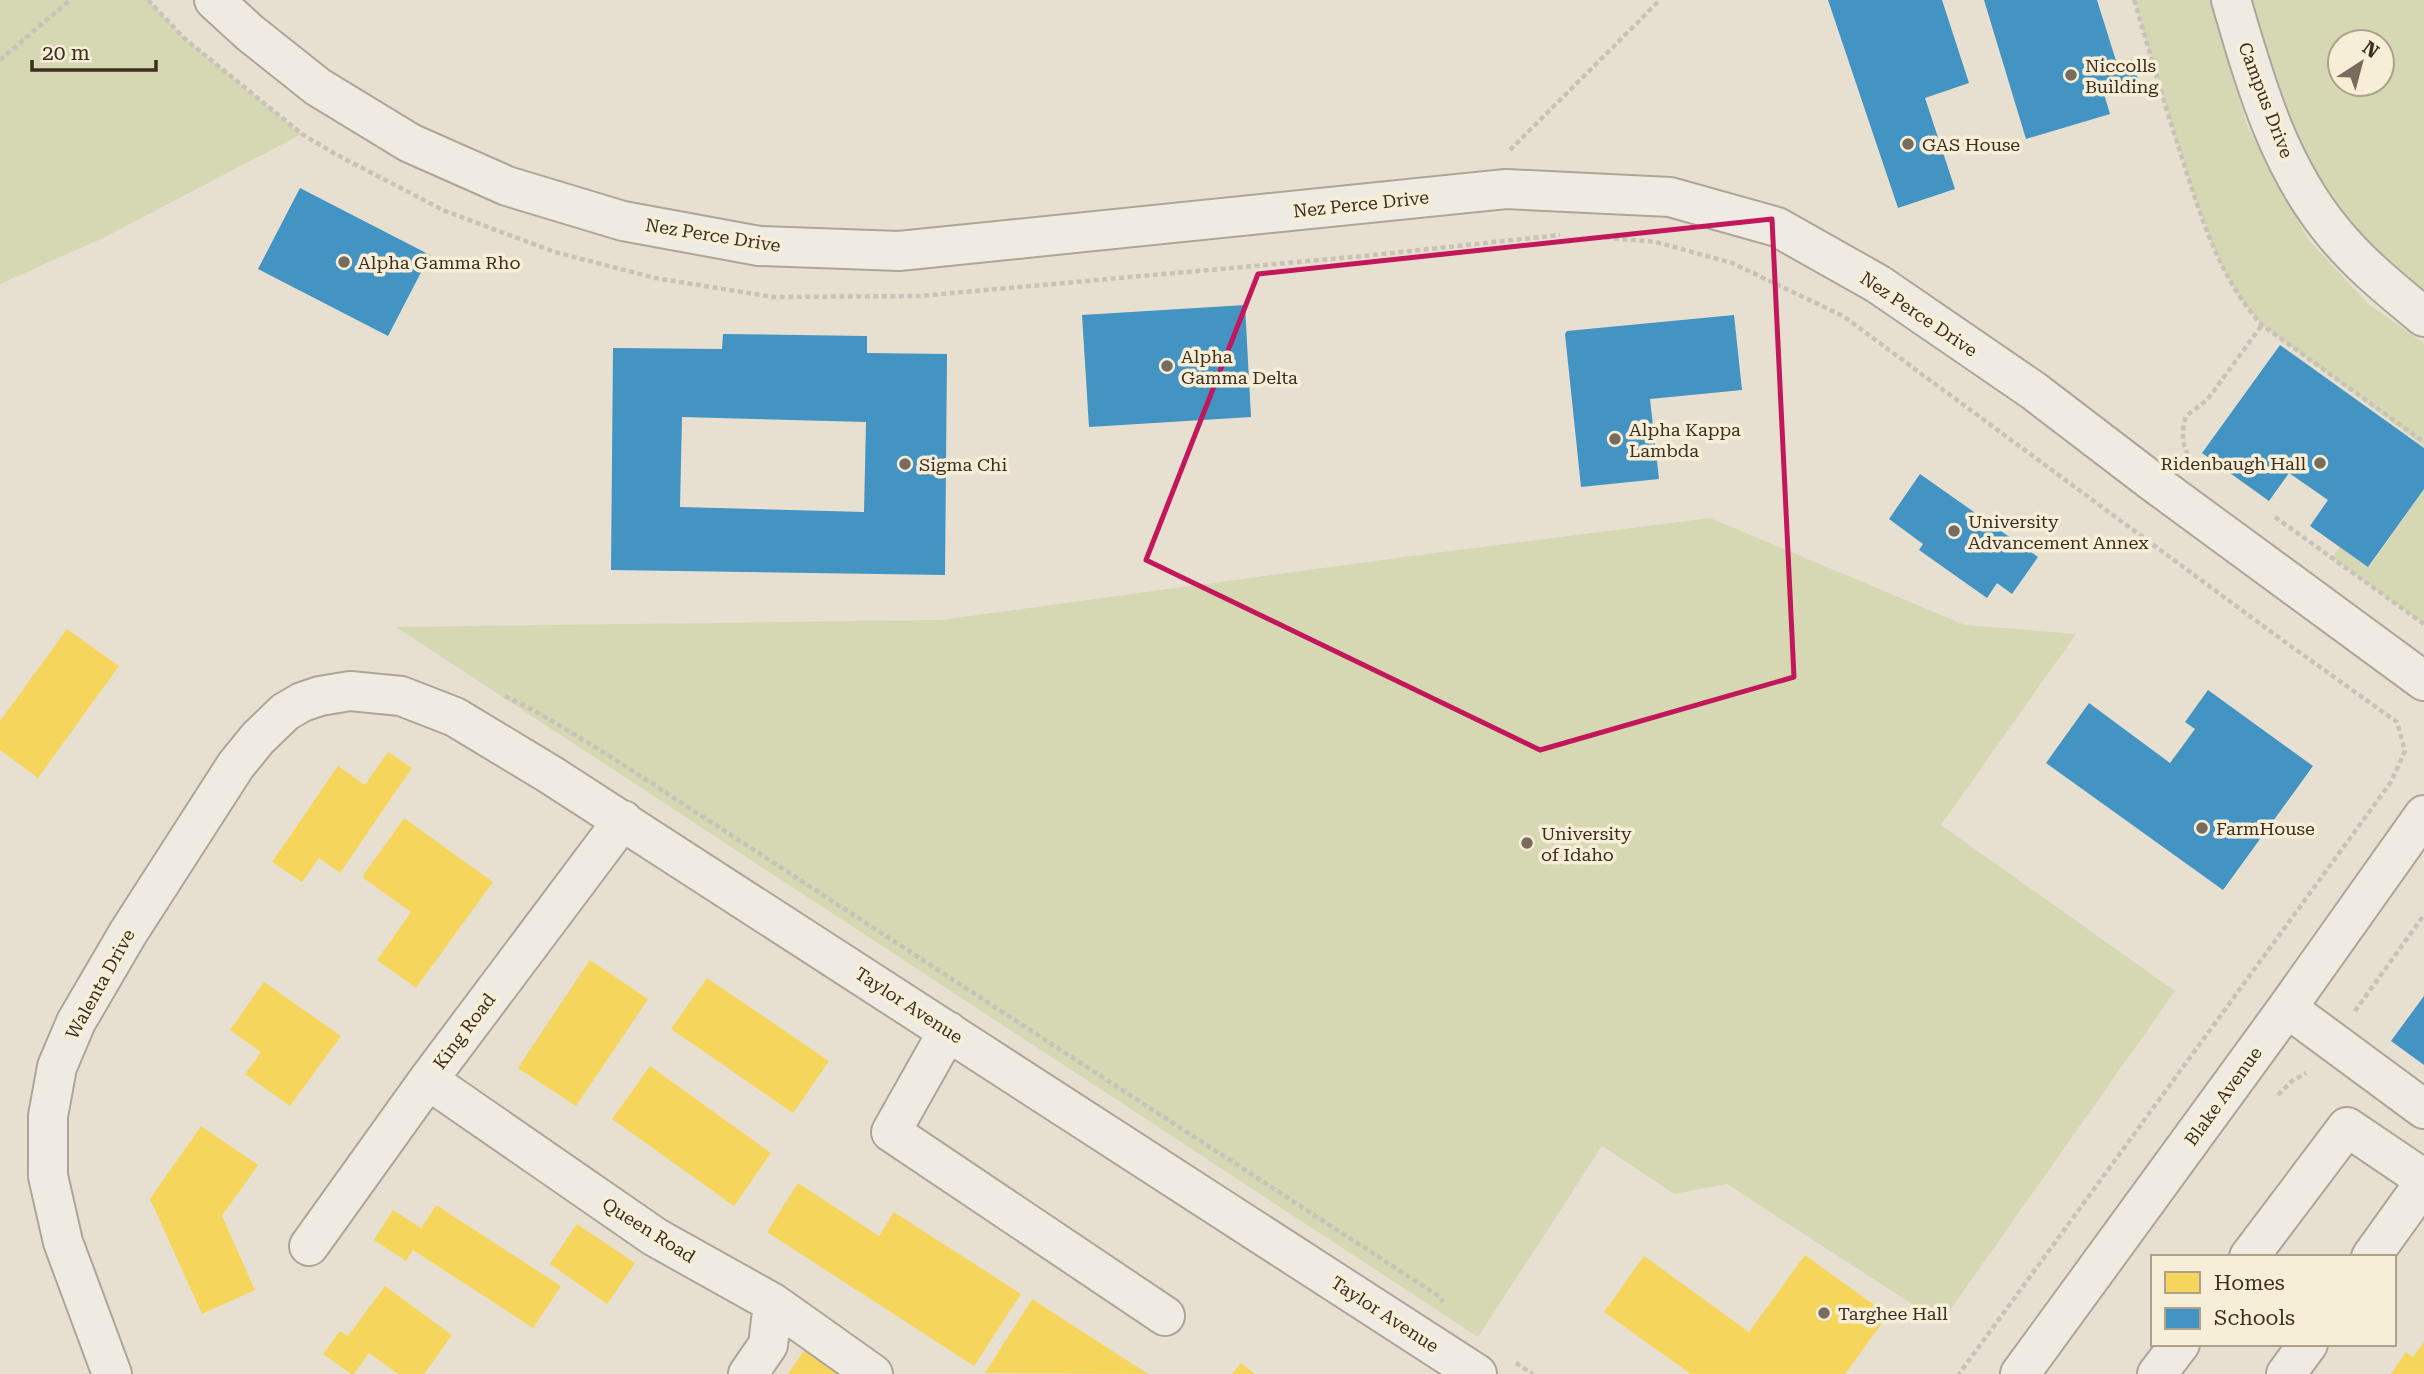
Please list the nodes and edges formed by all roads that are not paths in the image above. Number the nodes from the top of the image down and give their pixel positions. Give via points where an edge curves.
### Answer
1 (214, 0) edge
2 (2231, 0) edge
3 (2424, 317) edge
4 (2424, 681) edge
5 (320, 696) joint
6 (2424, 815) edge
7 (623, 820) junction
8 (2287, 1008) junction
9 (948, 1031) junction
10 (428, 1080) junction
11 (2424, 1109) edge
12 (2424, 1181) edge
13 (309, 1245) dead end
14 (2251, 1255) edge
15 (2372, 1255) edge
16 (773, 1303) junction
17 (1165, 1316) dead end
18 (2178, 1346) edge
19 (2307, 1346) edge
20 (1494, 1367) edge
21 (111, 1374) edge
22 (748, 1374) edge
23 (873, 1374) edge
24 (2020, 1374) edge
25 (2157, 1374) edge
26 (2286, 1374) edge

1 - 4 street, Nez Perce Drive via 318,87 410,143 507,186 624,221 759,246 899,251 1506,189 1670,197 1777,227 1878,284 2034,391
2 - 3 street, Campus Drive via 2277,139 2304,191 2361,262
5 - 7 street, Taylor Avenue via 350,691 401,696 455,717
5 - 21 street, Walenta Drive via 285,712 236,765 128,933 76,1022 57,1067 48,1116 48,1176 63,1242
6 - 8 street, Blake Avenue
7 - 9 street, Taylor Avenue
7 - 10 street, King Road
8 - 11 street
8 - 24 street, Blake Avenue
9 - 17 street via 891,1132
9 - 20 street, Taylor Avenue
10 - 13 street, King Road
10 - 16 street, Queen Road via 655,1237
12 - 14 street via 2347,1127
12 - 15 street
16 - 22 street via 768,1345
16 - 23 street, Queen Road
18 - 25 street
19 - 26 street

